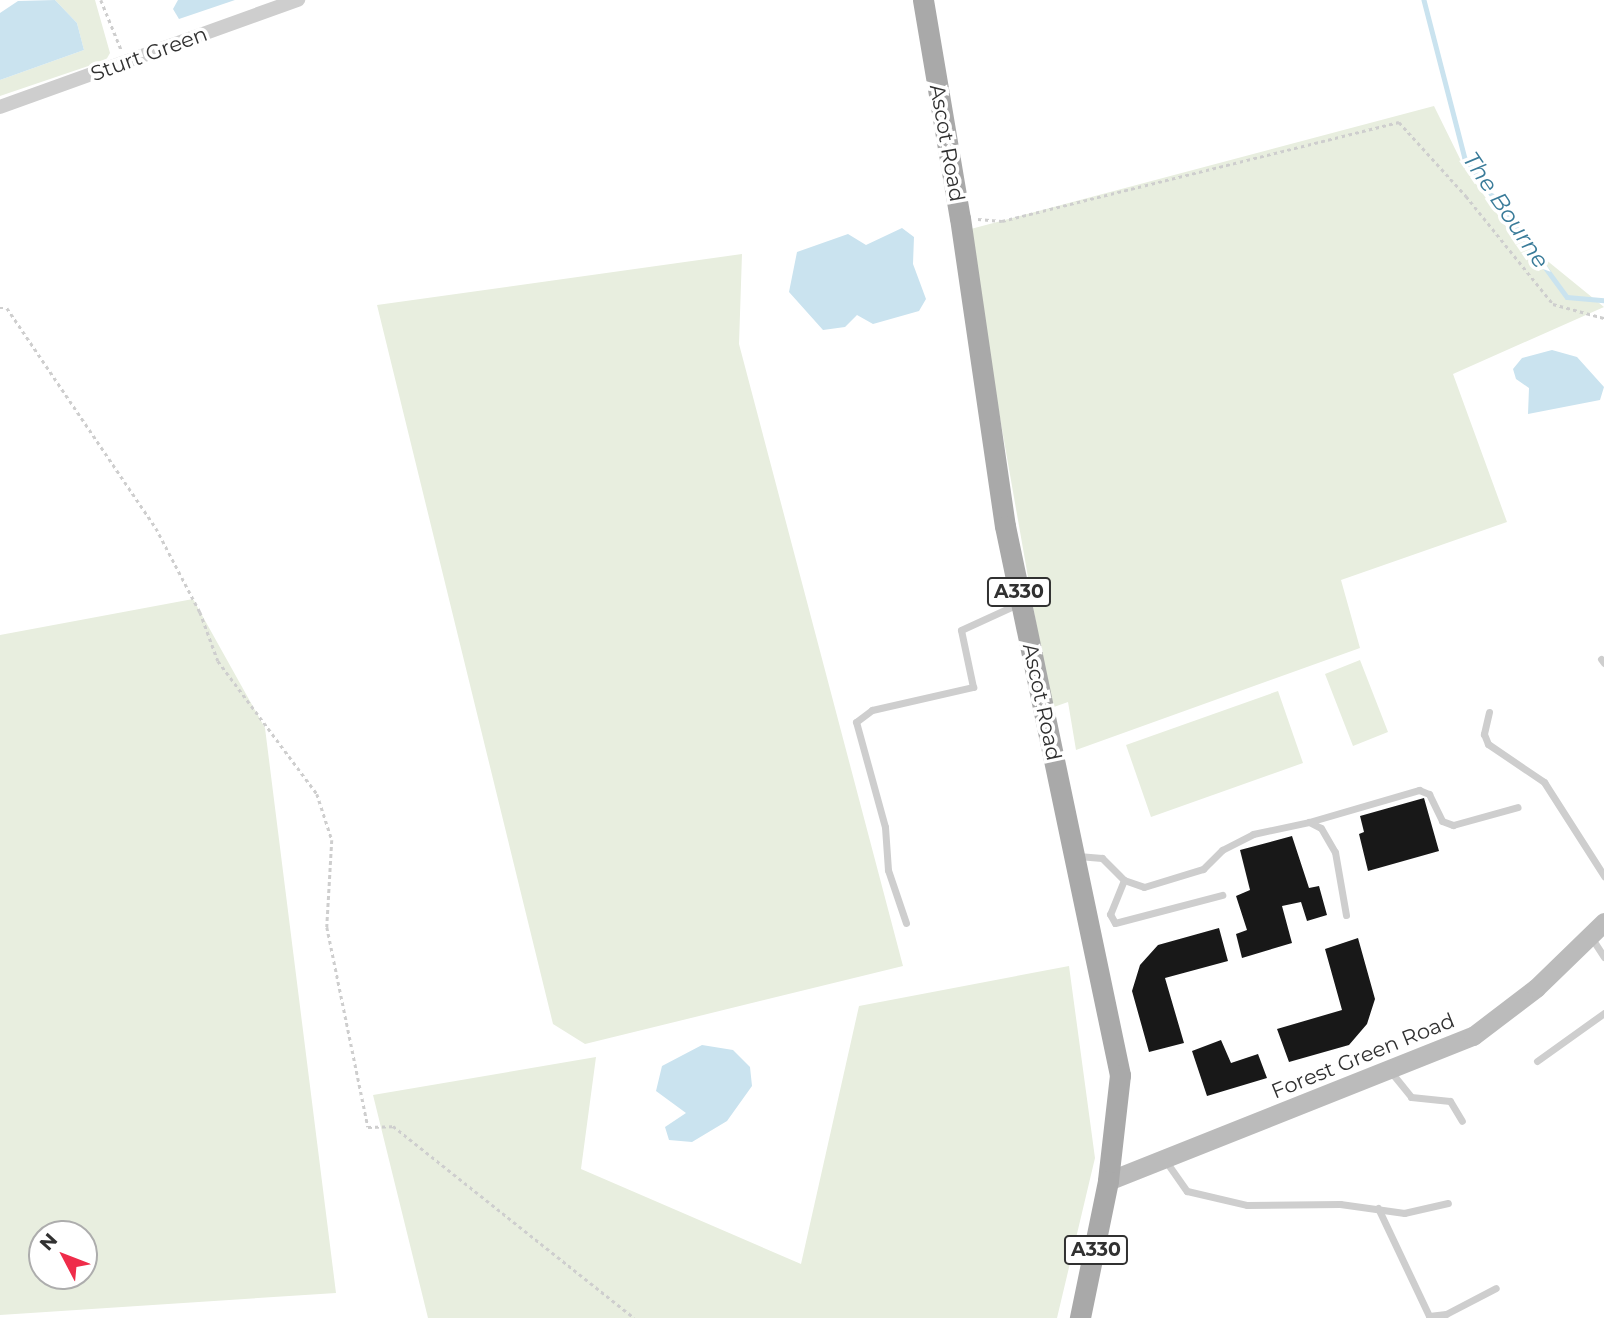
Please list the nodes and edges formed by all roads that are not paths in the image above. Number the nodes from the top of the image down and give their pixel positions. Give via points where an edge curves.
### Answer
1 (298, 0) edge
2 (923, 0) edge
3 (0, 107) edge
4 (1021, 603) junction
5 (1489, 712) dead end
6 (1518, 807) dead end
7 (1309, 822) junction
8 (1074, 857) junction
9 (1604, 876) edge
10 (1124, 880) junction
11 (1222, 895) dead end
12 (1346, 915) dead end
13 (1604, 922) edge
14 (906, 923) dead end
15 (1591, 937) junction
16 (1604, 957) edge
17 (1604, 1013) edge
18 (1537, 1061) dead end
19 (1391, 1072) junction
20 (1462, 1121) dead end
21 (1164, 1160) junction
22 (1108, 1181) junction
23 (1448, 1202) dead end
24 (1378, 1208) junction
25 (1496, 1288) dead end
26 (1080, 1318) edge

1 - 3 street, Sturt Green
2 - 4 main road, Ascot Road / A330
4 - 8 main road, Ascot Road / A330
4 - 14 lane via 961,630 973,687 872,710 856,722 885,827 888,870
5 - 9 lane via 1484,734 1488,744 1544,782
6 - 7 lane via 1453,825 1442,821 1429,794 1419,790
7 - 10 lane via 1245,837 1190,876 1144,887
7 - 12 lane via 1321,828 1335,852
8 - 10 lane via 1102,858
8 - 22 main road, Ascot Road / A330 via 1120,1075
10 - 11 lane via 1110,914 1115,923
13 - 15 main road, Forest Green Road
15 - 16 lane
15 - 19 main road, Forest Green Road via 1494,1022
17 - 18 lane
19 - 20 lane via 1411,1097 1450,1101
19 - 21 main road, Forest Green Road
21 - 22 main road, Forest Green Road
21 - 24 lane via 1187,1191 1214,1200
22 - 26 main road, Ascot Road / A330
23 - 24 lane via 1404,1213
24 - 25 lane via 1429,1316 1446,1314

